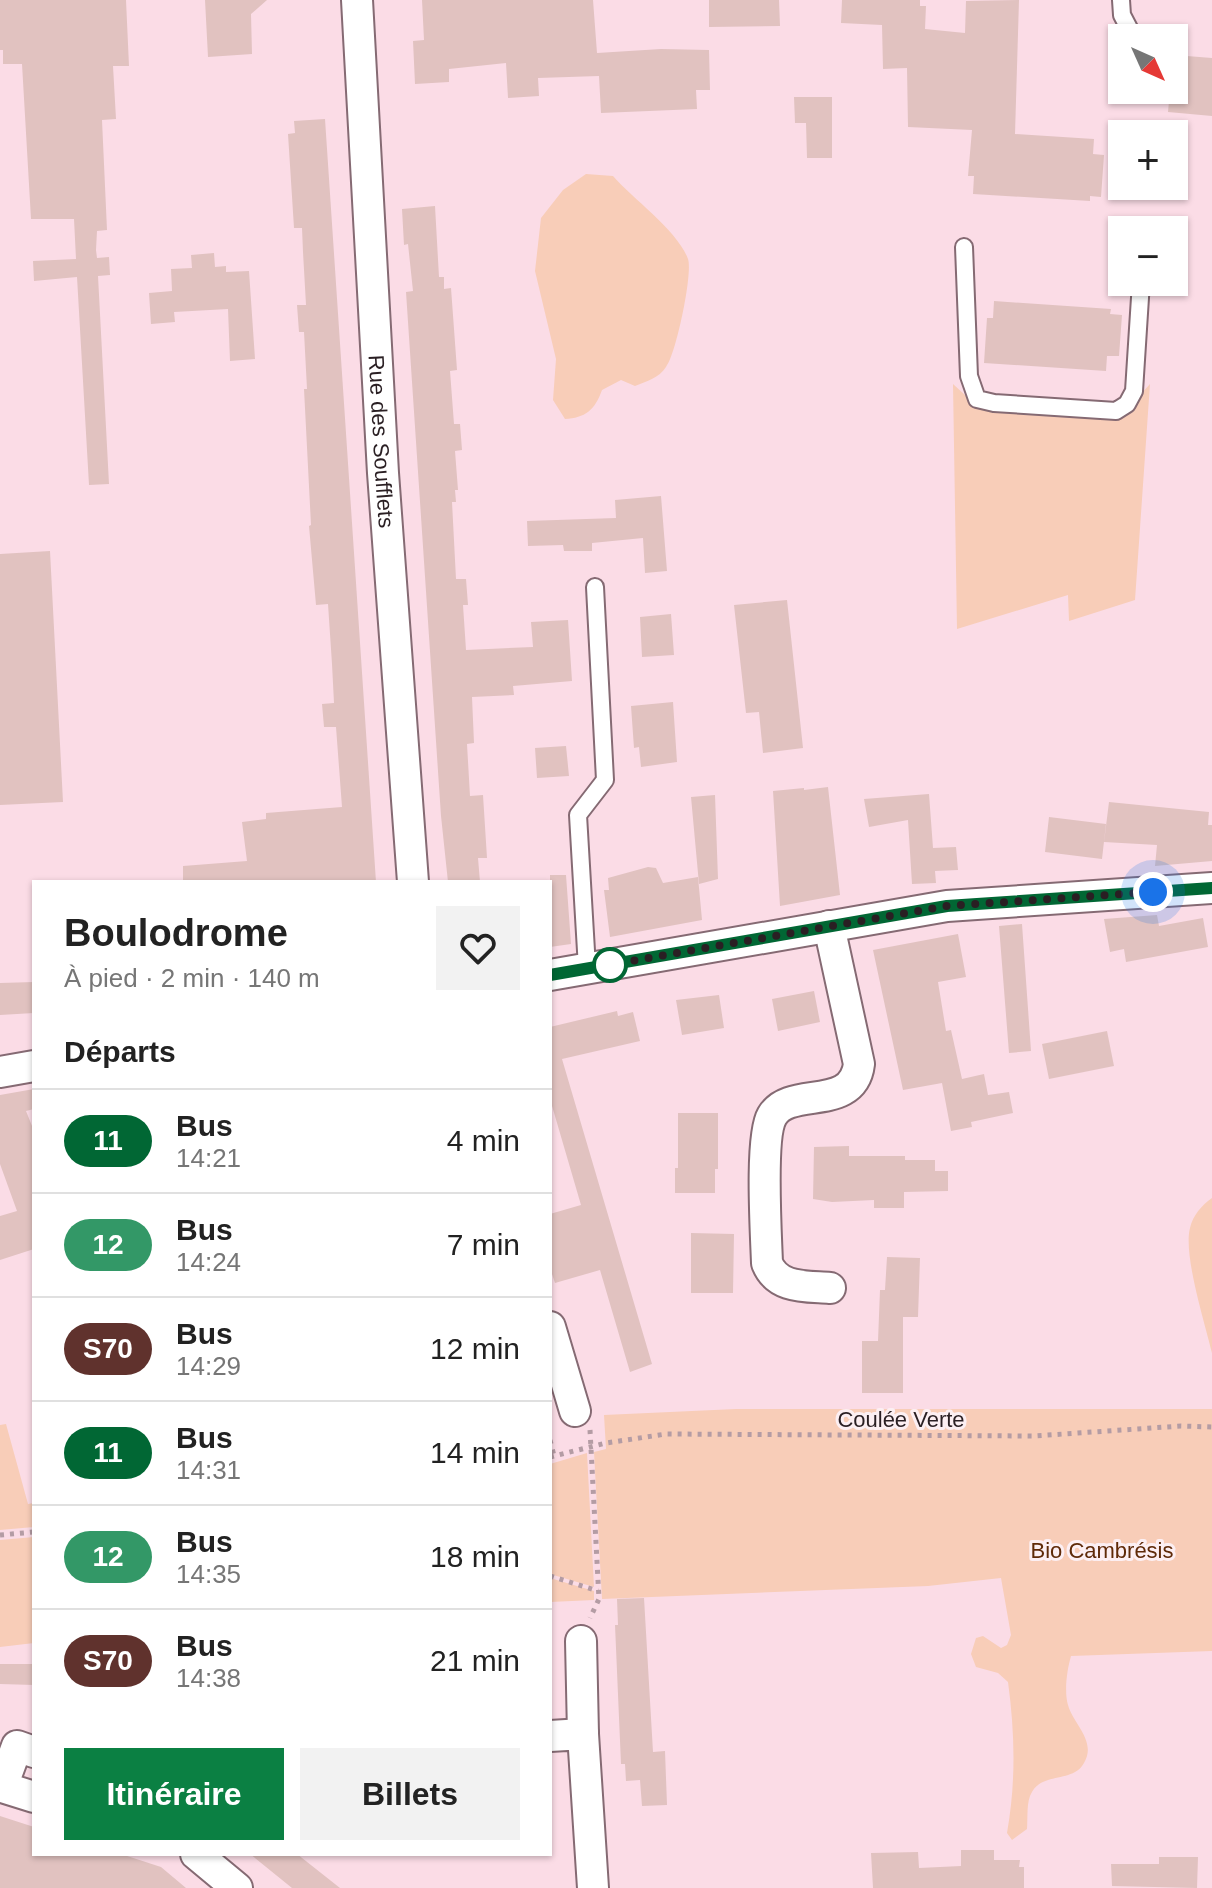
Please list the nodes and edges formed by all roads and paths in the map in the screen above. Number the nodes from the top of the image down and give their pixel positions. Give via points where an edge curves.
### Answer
1 (357, 0) edge
2 (1121, 0) edge
3 (1127, 24) edge
4 (964, 247) dead end
5 (1140, 296) edge
6 (595, 587) dead end
7 (413, 880) edge
8 (1212, 888) edge
9 (829, 926) junction
10 (587, 968) junction
11 (552, 975) edge
12 (32, 1066) edge
13 (0, 1072) edge
14 (830, 1288) dead end
15 (552, 1334) edge
16 (575, 1411) joint
17 (1212, 1427) edge
18 (591, 1447) junction
19 (552, 1456) edge
20 (32, 1532) edge
21 (0, 1535) edge
22 (552, 1577) edge
23 (598, 1591) junction
24 (581, 1641) joint
25 (583, 1734) junction
26 (552, 1736) edge
27 (32, 1751) edge
28 (32, 1796) edge
29 (198, 1856) edge
30 (237, 1888) edge
31 (593, 1888) edge

1 - 7 street, Rue des Soufflets via 383,473
2 - 3 lane
4 - 5 lane via 969,376 977,399 1116,411 1134,391
6 - 10 lane via 605,780 578,815
8 - 9 street via 947,906
9 - 10 street
9 - 14 street via 859,1064 857,1078 849,1088 783,1105 767,1126 765,1156 771,1273 789,1284
10 - 11 street
12 - 13 street
15 - 16 street
16 - 18 path via 590,1426
17 - 18 path, Coulée Verte via 1034,1436 666,1434
18 - 19 path, Coulée Verte
18 - 23 path
20 - 21 path
22 - 23 path
23 - 24 path
24 - 25 street
25 - 26 street
25 - 31 street
27 - 28 street via 17,1746 2,1787
29 - 30 street

